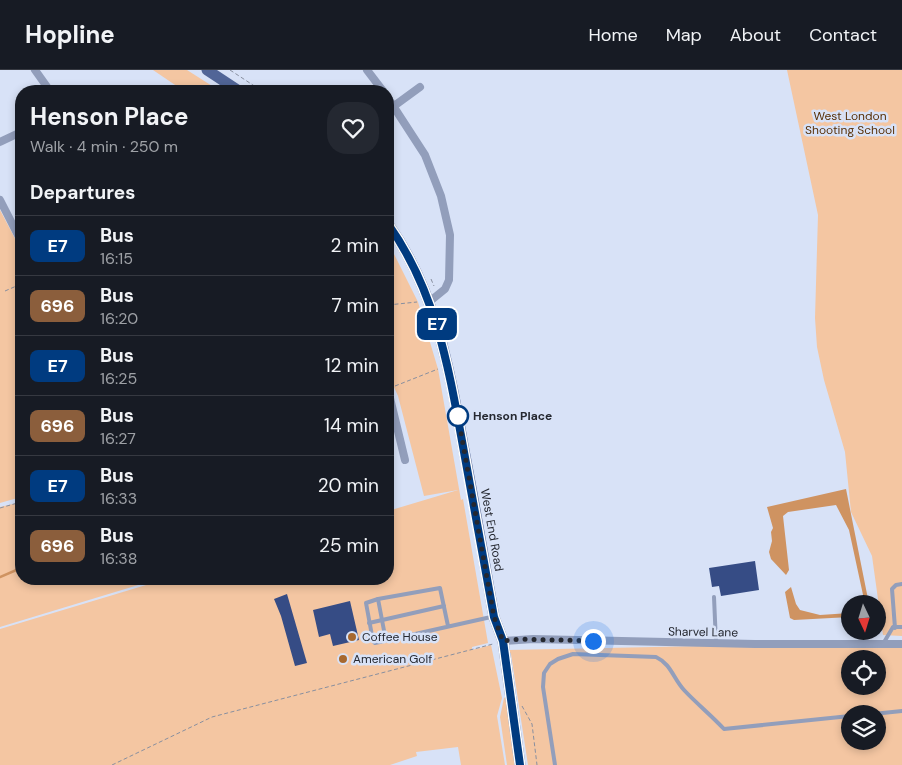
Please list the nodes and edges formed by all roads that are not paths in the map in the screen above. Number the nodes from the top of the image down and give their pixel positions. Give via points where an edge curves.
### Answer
1 (35, 70) edge
2 (207, 70) edge
3 (367, 70) edge
4 (46, 85) edge
5 (230, 85) edge
6 (378, 85) edge
7 (420, 87) dead end
8 (394, 106) joint
9 (15, 135) edge
10 (0, 142) edge
11 (0, 200) edge
12 (15, 229) edge
13 (394, 234) edge
14 (424, 302) junction
15 (394, 415) edge
16 (405, 460) dead end
17 (902, 584) edge
18 (714, 597) dead end
19 (378, 599) junction
20 (444, 606) junction
21 (494, 617) junction
22 (382, 620) junction
23 (369, 623) junction
24 (448, 626) junction
25 (902, 627) edge
26 (895, 628) junction
27 (386, 640) junction
28 (503, 641) junction
29 (716, 643) junction
30 (883, 644) junction
31 (902, 644) edge
32 (902, 711) edge
33 (886, 713) edge
34 (841, 717) edge
35 (520, 765) edge
36 (555, 765) edge

1 - 4 street
2 - 5 main road
3 - 6 street
7 - 8 street
8 - 14 street via 425,155 441,196 450,235 449,280 444,289
9 - 10 street
11 - 12 street
13 - 14 main road, West End Road via 416,273
14 - 21 main road, West End Road via 448,365
15 - 16 street
17 - 26 lane via 892,589
18 - 29 lane
19 - 20 lane via 440,588
19 - 22 lane
19 - 23 lane via 366,603
20 - 22 lane
20 - 24 lane
21 - 24 lane
21 - 28 main road, West End Road
22 - 23 lane
22 - 27 lane
23 - 27 lane via 375,643
24 - 27 lane
25 - 26 lane
26 - 30 lane
28 - 29 street, Sharvel Lane
28 - 35 main road, West End Road
29 - 30 street, Sharvel Lane
30 - 31 street, Sharvel Lane
32 - 33 lane
34 - 36 lane via 724,729 685,691 671,669 656,656 573,654 550,664 544,673 543,687

